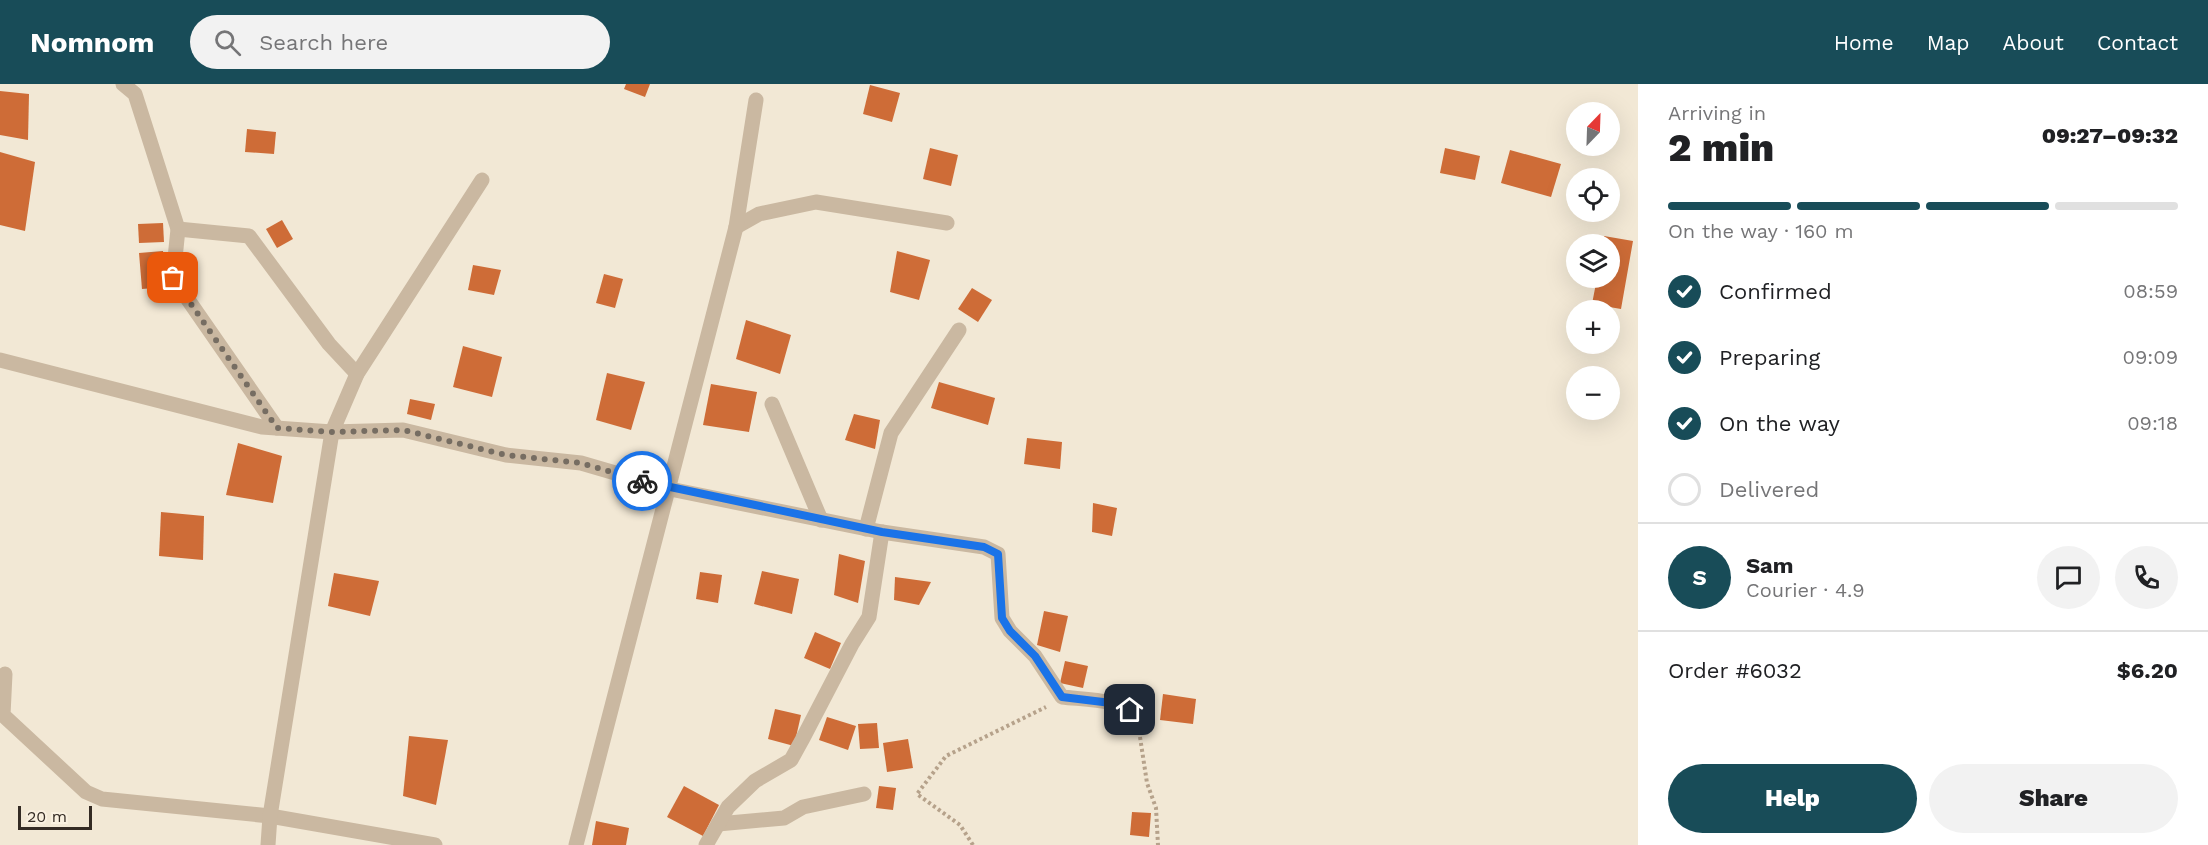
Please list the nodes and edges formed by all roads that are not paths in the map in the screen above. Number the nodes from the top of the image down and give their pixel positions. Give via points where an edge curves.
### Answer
1 (123, 84) edge
2 (756, 100) dead end
3 (482, 180) dead end
4 (947, 223) dead end
5 (736, 227) junction
6 (177, 229) junction
7 (959, 330) dead end
8 (0, 360) edge
9 (357, 374) junction
10 (772, 404) dead end
11 (277, 428) junction
12 (332, 432) junction
13 (670, 489) junction
14 (821, 519) junction
15 (866, 529) junction
16 (882, 532) junction
17 (5, 674) dead end
18 (1, 716) edge
19 (1137, 719) road end
20 (864, 794) dead end
21 (270, 816) junction
22 (718, 824) junction
23 (268, 845) edge
24 (435, 845) edge
25 (576, 845) edge
26 (706, 845) edge

1 - 6 street via 135,94
2 - 5 street
3 - 9 street
4 - 5 street via 816,202 759,214
5 - 13 street
6 - 9 street via 249,236 329,344
6 - 11 street via 173,278
7 - 15 street via 891,433
8 - 11 street via 262,428
9 - 12 street
10 - 14 street
11 - 12 street
12 - 13 street via 403,430 506,455 581,463
12 - 21 street
13 - 14 street
13 - 25 street
14 - 15 street
15 - 16 street
16 - 19 street via 984,547 998,554 1002,618 1035,656 1062,697 1111,703 1130,710
16 - 22 street via 870,617 802,740 790,760 755,781 728,807
17 - 18 street
18 - 21 street via 86,792 102,799
20 - 22 street via 803,807 784,818
21 - 23 street
21 - 24 street
22 - 26 street

